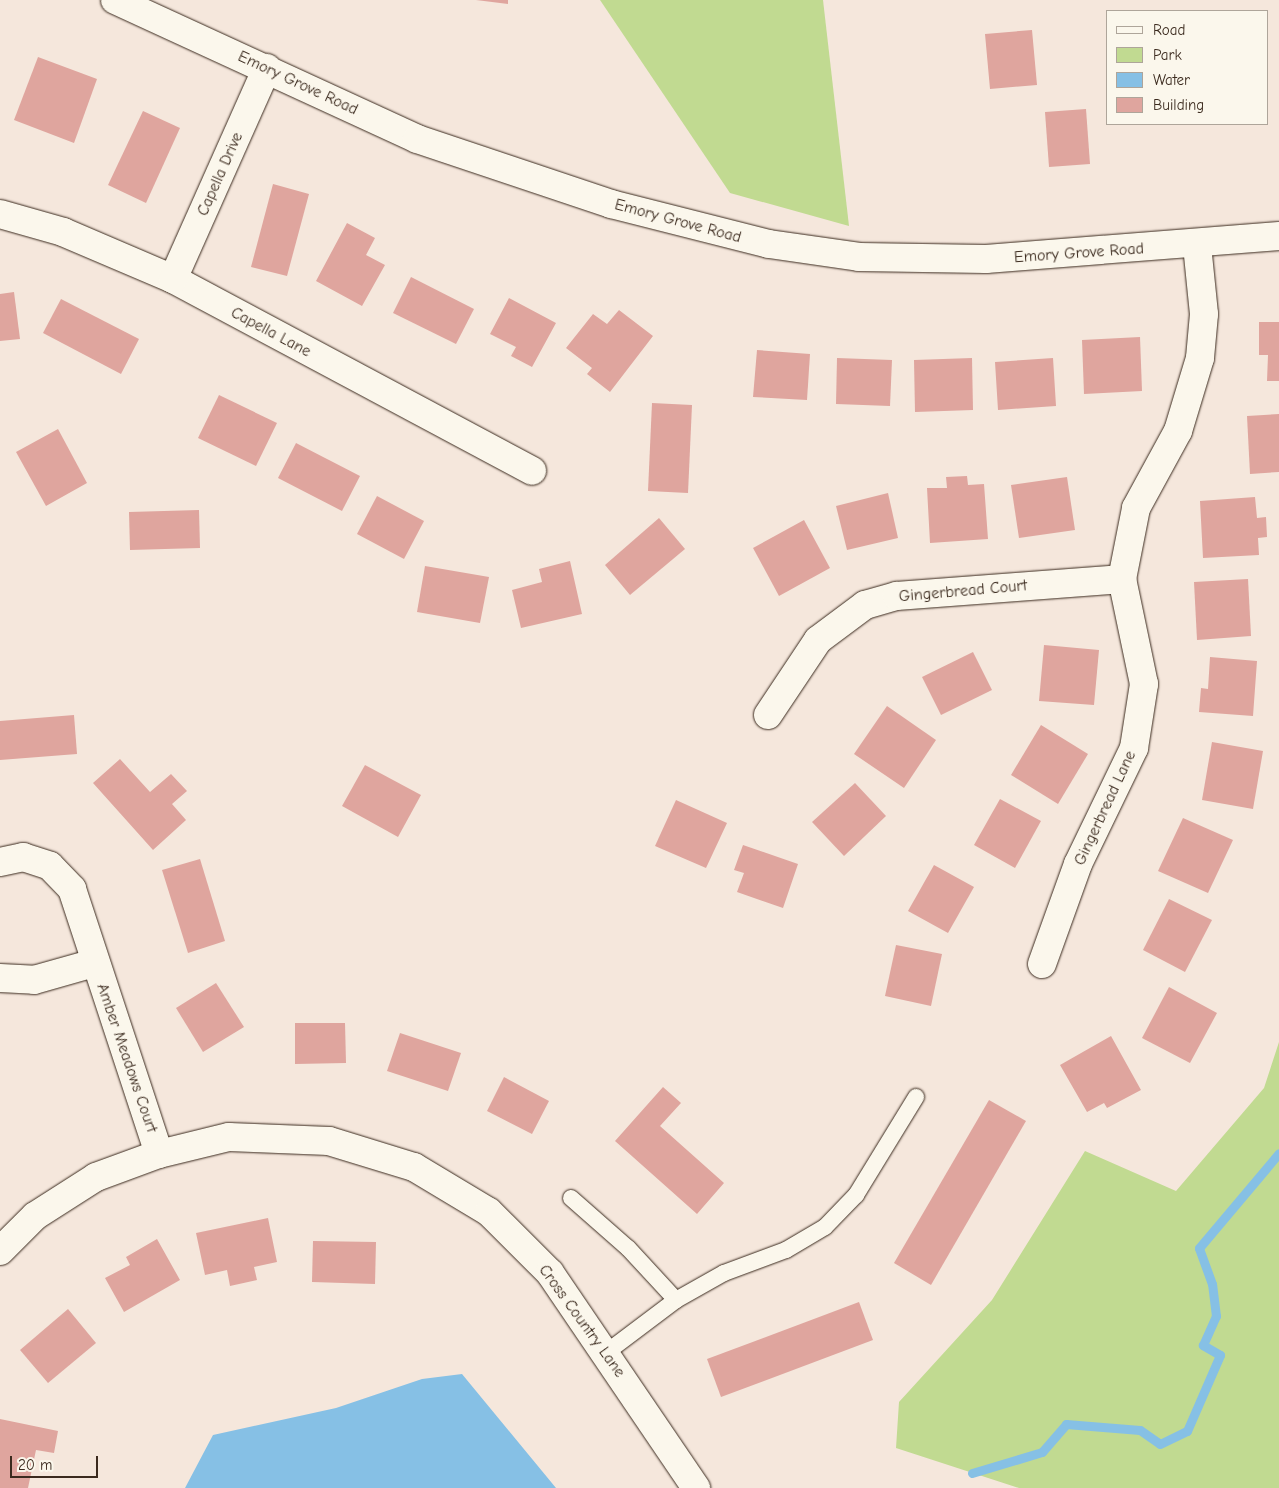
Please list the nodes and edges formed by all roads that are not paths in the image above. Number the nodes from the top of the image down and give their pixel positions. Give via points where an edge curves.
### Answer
1 (115, 0) edge
2 (267, 68) junction
3 (0, 214) edge
4 (1279, 236) edge
5 (1197, 245) junction
6 (173, 280) junction
7 (532, 471) dead end
8 (1122, 579) junction
9 (768, 715) dead end
10 (0, 862) edge
11 (94, 962) junction
12 (1042, 964) dead end
13 (0, 978) edge
14 (916, 1097) dead end
15 (159, 1154) junction
16 (571, 1198) dead end
17 (0, 1251) edge
18 (676, 1300) junction
19 (607, 1352) junction
20 (696, 1488) edge

1 - 2 street, Emory Grove Road
2 - 5 street, Emory Grove Road via 417,139 611,204 769,244 859,257 986,259
2 - 6 street, Capella Drive
3 - 6 street, Capella Lane via 63,232
4 - 5 street, Emory Grove Road
5 - 8 street, Gingerbread Lane via 1204,314 1200,358 1178,431 1136,508
6 - 7 street, Capella Lane
8 - 9 street, Gingerbread Court via 897,596 866,605 818,640
8 - 12 street, Gingerbread Lane via 1144,684 1134,748 1078,864
10 - 11 street, Amber Meadows Court via 23,857 50,866 72,889
11 - 13 street, Amber Meadows Court via 34,980
11 - 15 street, Amber Meadows Court
14 - 18 lane via 871,1173 825,1227 786,1250 724,1273
15 - 17 street, Cross Country Lane via 96,1177 35,1216
15 - 19 street, Cross Country Lane via 229,1137 329,1141 414,1167 489,1212 550,1273
16 - 18 lane via 634,1254
18 - 19 lane
19 - 20 street, Cross Country Lane

